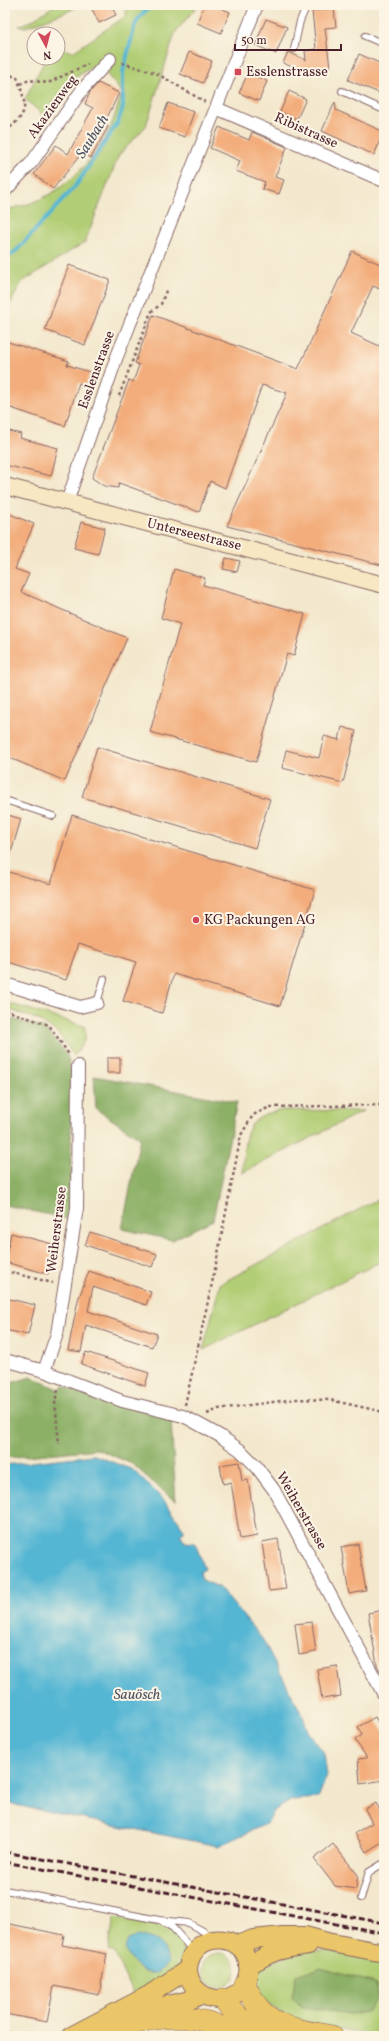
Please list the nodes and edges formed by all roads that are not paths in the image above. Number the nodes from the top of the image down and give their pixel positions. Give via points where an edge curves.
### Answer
1 (257, 5) edge
2 (307, 5) edge
3 (365, 36) dead end
4 (384, 44) edge
5 (294, 49) dead end
6 (113, 60) road end
7 (342, 91) dead end
8 (216, 108) junction
9 (384, 110) edge
10 (384, 181) edge
11 (5, 191) edge
12 (5, 486) edge
13 (66, 502) junction
14 (384, 585) edge
15 (5, 800) edge
16 (53, 816) dead end
17 (104, 979) dead end
18 (5, 984) edge
19 (97, 1003) joint
20 (78, 1066) road end
21 (5, 1360) edge
22 (44, 1371) junction
23 (384, 1695) edge
24 (384, 1863) edge
25 (5, 1890) edge
26 (360, 1898) dead end
27 (159, 1920) junction
28 (211, 1940) junction
29 (327, 1942) junction
30 (237, 1945) junction
31 (384, 1953) edge
32 (191, 1960) junction
33 (246, 1975) junction
34 (202, 1994) junction
35 (223, 1999) junction
36 (71, 2036) edge
37 (89, 2036) edge
38 (104, 2036) edge
39 (242, 2036) edge
40 (267, 2036) edge
41 (332, 2036) edge

1 - 8 street, Esslenstrasse
2 - 5 lane via 300,21
3 - 4 lane
6 - 11 street, Akazienweg via 82,90 32,162
7 - 9 lane
8 - 10 street, Ribistrasse
8 - 13 street, Esslenstrasse via 116,359
12 - 13 street, Unterseestrasse
13 - 14 street, Unterseestrasse
15 - 16 lane
17 - 19 lane
18 - 19 street via 80,1007
20 - 22 street, Weiherstrasse via 78,1208 57,1334
21 - 22 street, Weiherstrasse
22 - 23 street, Weiherstrasse via 122,1401 187,1418 240,1450 274,1490
24 - 26 lane via 369,1872
25 - 27 lane
27 - 28 lane via 188,1923 203,1931
27 - 32 lane via 173,1928
28 - 30 main road via 230,1941
28 - 32 main road via 204,1943
29 - 30 main road via 305,1936 283,1936 253,1939
29 - 31 main road
29 - 33 main road via 280,1949 267,1954
30 - 33 main road via 246,1958
32 - 34 main road via 191,1982
32 - 36 main road via 149,1995
33 - 35 main road via 236,1993
33 - 41 highway via 259,2007 276,2022
34 - 35 main road via 209,1998
34 - 37 main road via 190,2000 139,2014
35 - 40 highway via 248,2027
38 - 39 highway via 119,2028 144,2021 175,2017 203,2021

